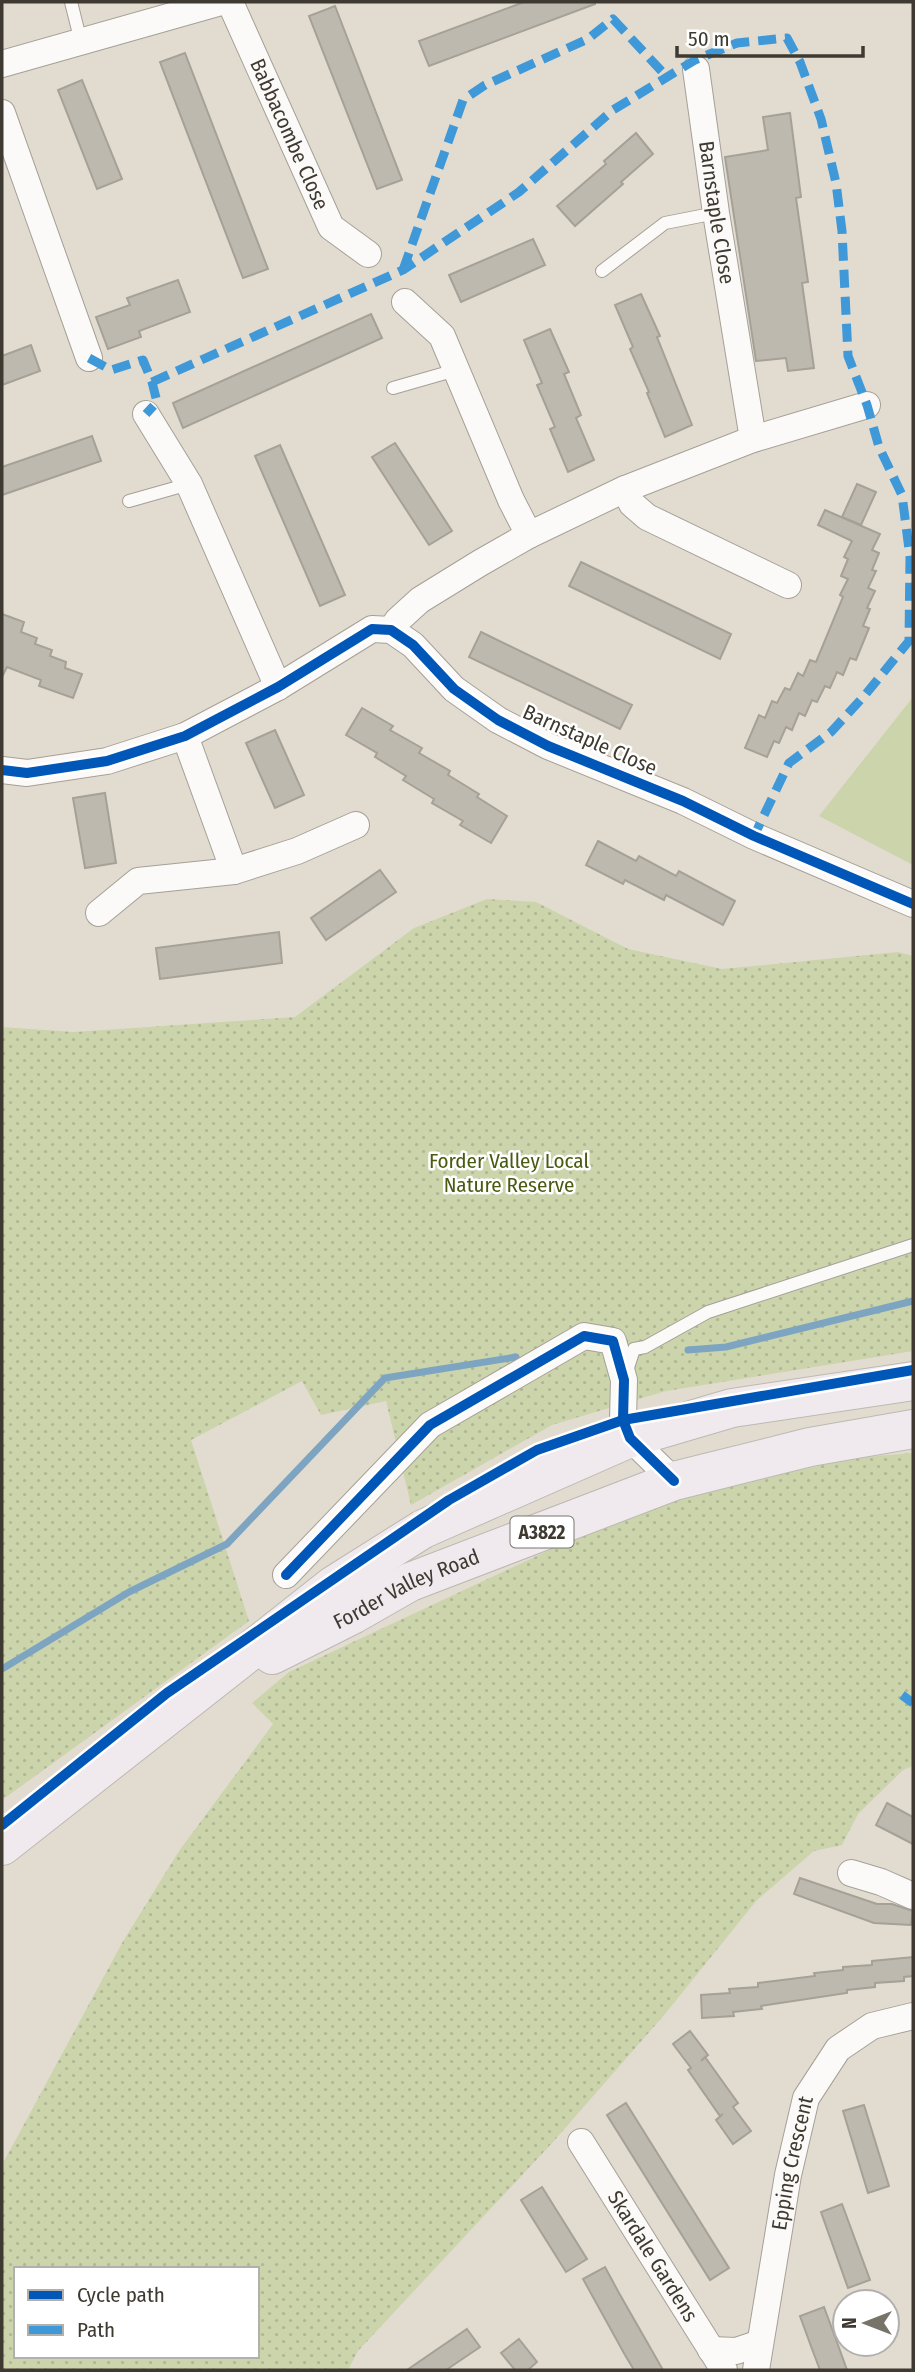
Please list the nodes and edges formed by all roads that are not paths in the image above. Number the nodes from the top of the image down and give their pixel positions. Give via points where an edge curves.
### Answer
1 (71, 2) edge
2 (221, 2) edge
3 (230, 2) edge
4 (81, 42) junction
5 (2, 64) edge
6 (696, 69) dead end
7 (2, 113) edge
8 (716, 213) junction
9 (368, 254) dead end
10 (602, 271) dead end
11 (405, 302) dead end
12 (89, 358) dead end
13 (456, 370) junction
14 (393, 388) dead end
15 (867, 405) dead end
16 (146, 414) dead end
17 (753, 439) junction
18 (189, 484) junction
19 (625, 489) junction
20 (129, 501) dead end
21 (528, 536) junction
22 (788, 585) dead end
23 (391, 630) junction
24 (278, 687) junction
25 (185, 736) junction
26 (14, 772) edge
27 (2, 791) edge
28 (356, 825) dead end
29 (234, 871) junction
30 (913, 904) edge
31 (99, 913) dead end
32 (913, 1245) edge
33 (624, 1380) junction
34 (913, 1381) edge
35 (913, 1429) edge
36 (630, 1438) junction
37 (674, 1481) junction
38 (286, 1575) dead end
39 (192, 1695) junction
40 (2, 1846) edge
41 (852, 1873) dead end
42 (913, 1896) edge
43 (913, 2016) edge
44 (581, 2143) dead end
45 (760, 2343) junction
46 (717, 2360) edge
47 (756, 2370) edge

1 - 4 lane
2 - 4 street
3 - 9 street, Babbacombe Close via 331,227
4 - 5 street
6 - 8 street, Barnstaple Close
7 - 12 street
8 - 10 lane via 665,223
8 - 17 street, Barnstaple Close
11 - 13 street via 442,336
13 - 14 lane
13 - 21 street
15 - 17 street
16 - 18 street
17 - 19 street
18 - 20 lane
18 - 24 street
19 - 21 street
19 - 22 street via 632,504 647,517
21 - 23 street via 420,600
23 - 24 street via 372,629
23 - 30 street, Barnstaple Close via 413,645 454,689 498,720 550,747
24 - 25 street
25 - 26 street via 107,761
25 - 29 street
26 - 27 street
28 - 29 street via 297,851
29 - 31 street via 138,881
32 - 33 lane via 708,1312 634,1349
33 - 36 street via 623,1420
33 - 38 street via 613,1340 584,1336 430,1424
34 - 36 main road, Forder Valley Road / A3822 via 732,1408
35 - 37 main road, Forder Valley Road / A3822 via 810,1447
36 - 37 street
36 - 39 main road, Forder Valley Road / A3822 via 423,1529 334,1586
37 - 39 main road, Forder Valley Road / A3822 via 410,1582
39 - 40 main road, Forder Valley Road / A3822
41 - 42 street
43 - 45 street, Epping Crescent via 873,2026 838,2049 806,2098
44 - 46 street, Skardale Gardens
45 - 46 street
45 - 47 street, Epping Crescent

